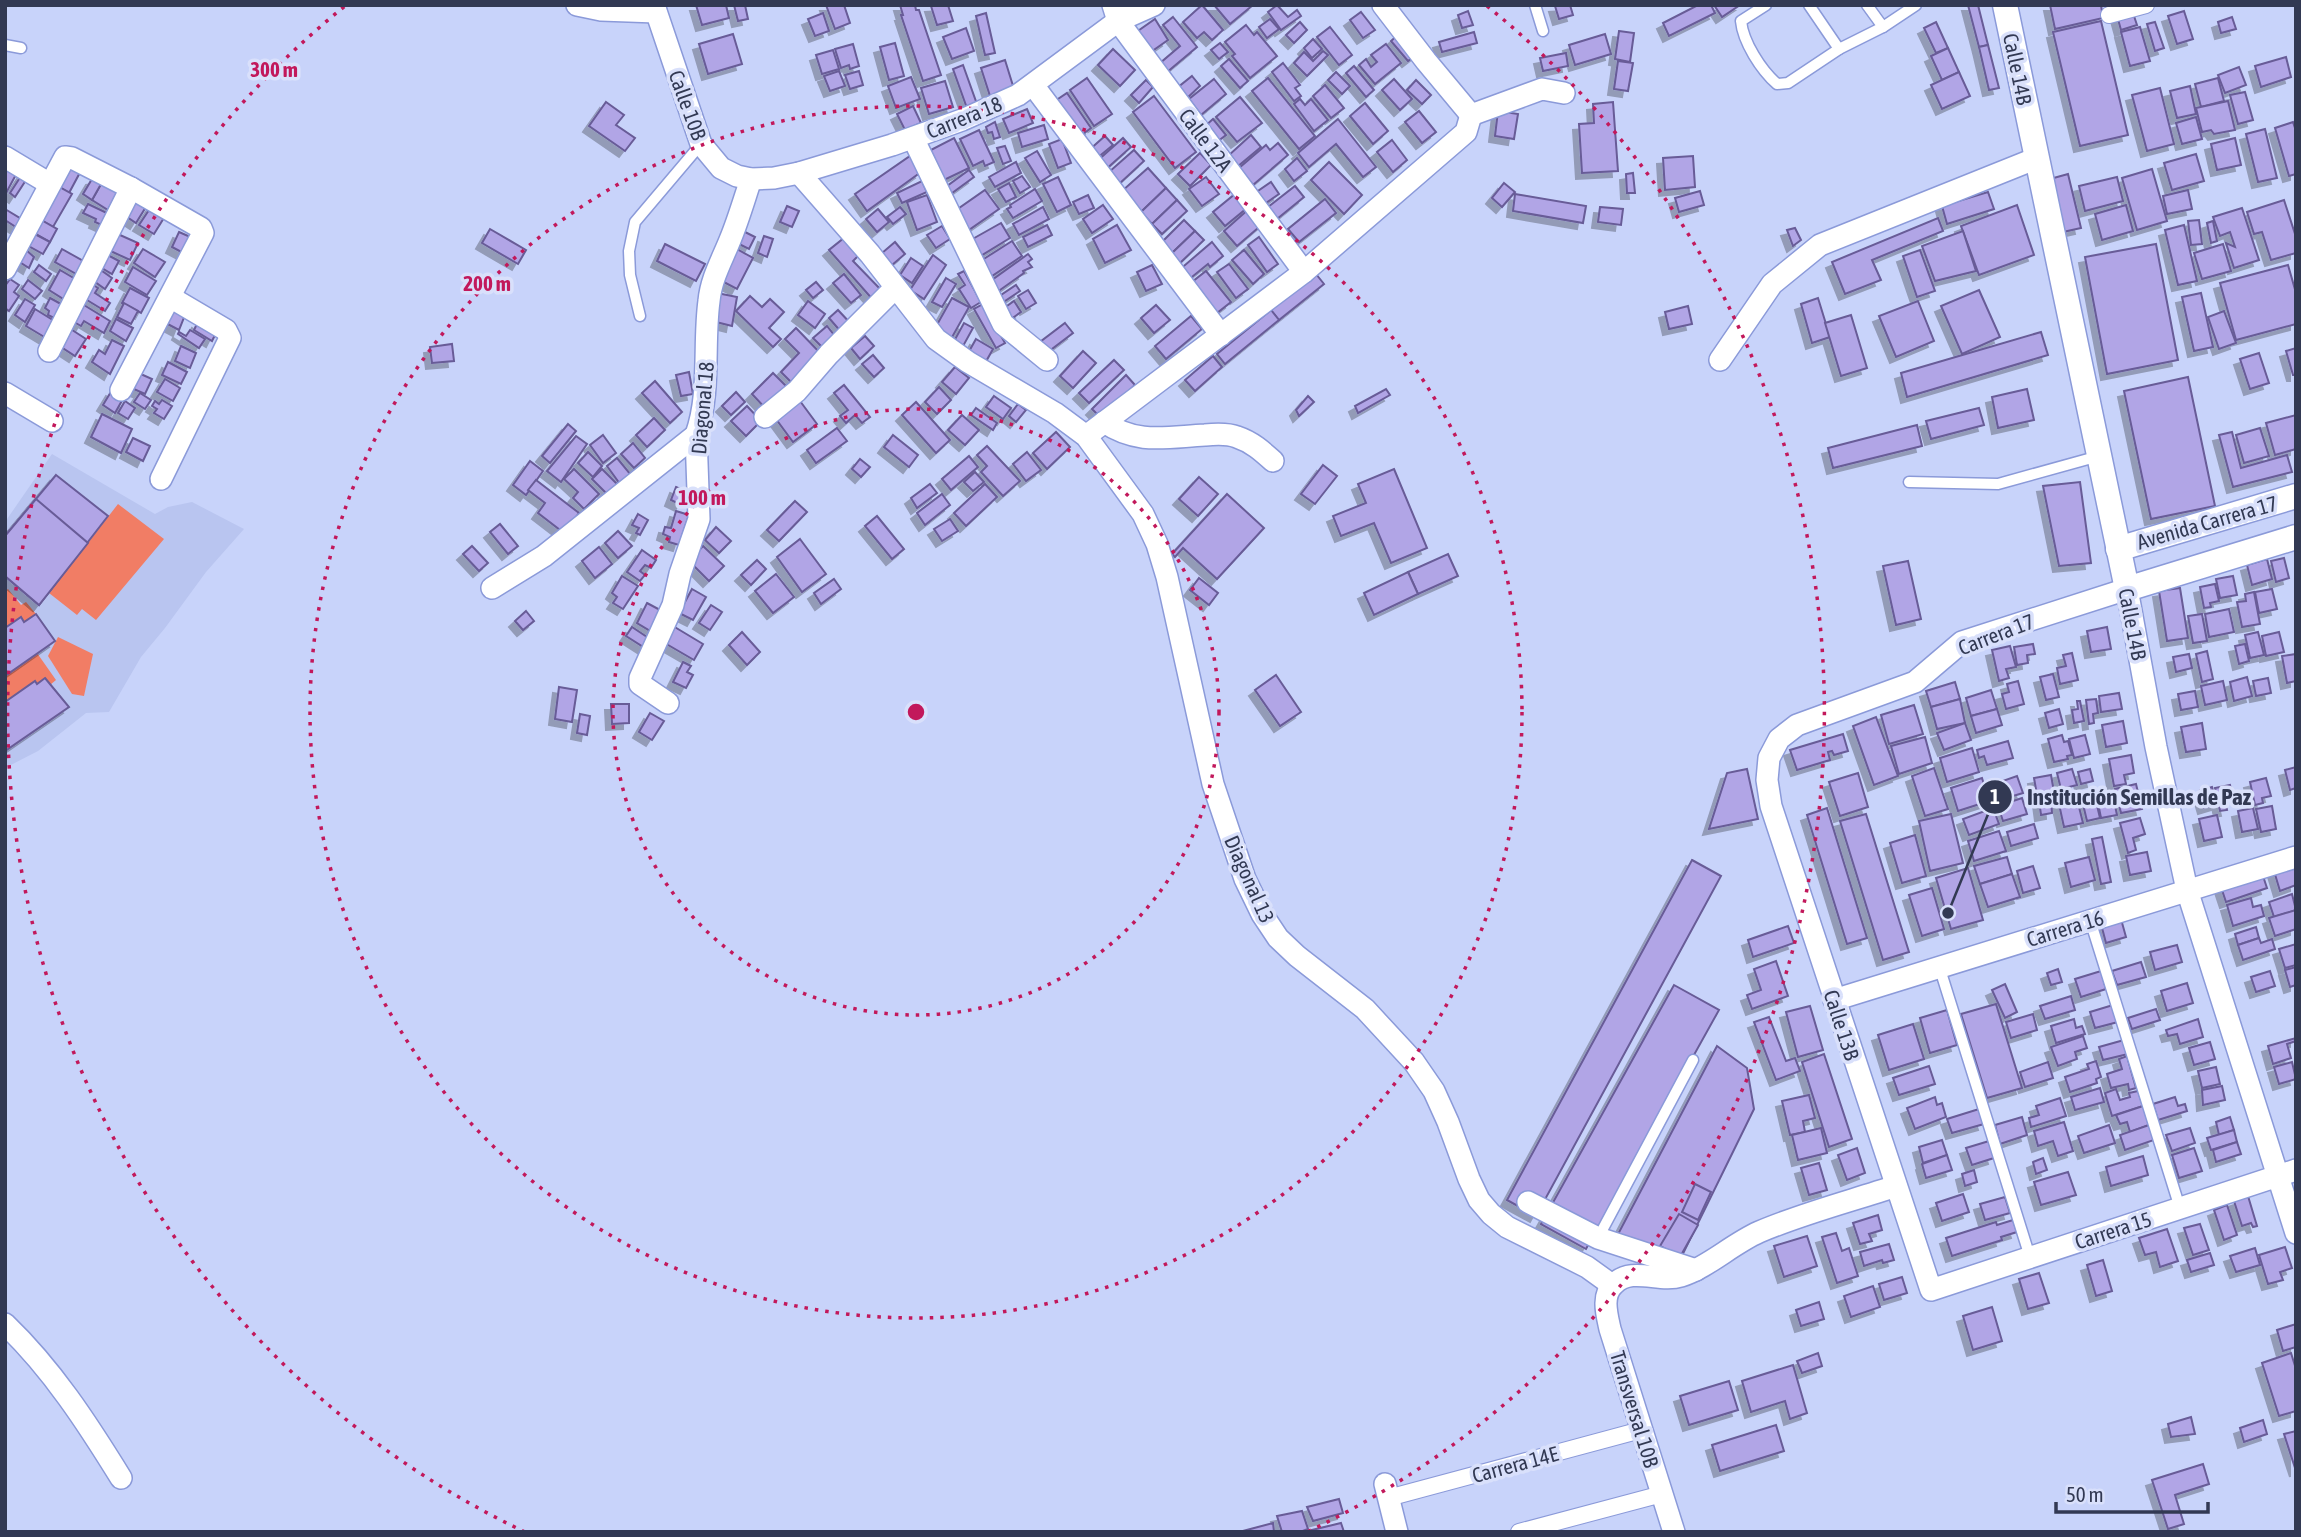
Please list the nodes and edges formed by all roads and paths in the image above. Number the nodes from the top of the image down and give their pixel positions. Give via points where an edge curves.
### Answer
1 (577, 5) edge
2 (1154, 5) edge
3 (1383, 5) edge
4 (1535, 5) edge
5 (1766, 5) edge
6 (1809, 5) edge
7 (1867, 5) edge
8 (1916, 5) edge
9 (2005, 5) edge
10 (2146, 5) edge
11 (655, 9) edge
12 (1116, 13) edge
13 (2109, 15) dead end
14 (1882, 27) junction
15 (1543, 31) dead end
16 (5, 45) edge
17 (21, 48) dead end
18 (1839, 49) junction
19 (1033, 85) junction
20 (1564, 93) dead end
21 (1471, 115) junction
22 (913, 138) junction
23 (701, 144) junction
24 (5, 158) edge
25 (2037, 158) junction
26 (799, 173) junction
27 (751, 179) junction
28 (50, 184) junction
29 (131, 188) junction
30 (5, 269) edge
31 (1304, 272) junction
32 (895, 289) junction
33 (170, 297) junction
34 (640, 316) dead end
35 (1221, 335) junction
36 (49, 351) dead end
37 (1047, 360) dead end
38 (1720, 360) dead end
39 (121, 390) dead end
40 (5, 393) edge
41 (765, 417) dead end
42 (52, 421) dead end
43 (1104, 422) junction
44 (696, 435) junction
45 (1086, 436) junction
46 (2099, 456) junction
47 (1273, 461) dead end
48 (161, 479) dead end
49 (1909, 482) dead end
50 (2296, 496) edge
51 (2296, 537) edge
52 (2118, 549) junction
53 (492, 588) dead end
54 (2127, 589) junction
55 (667, 703) dead end
56 (1769, 758) joint
57 (2296, 857) edge
58 (2187, 890) junction
59 (2090, 920) junction
60 (1939, 967) junction
61 (1834, 1000) junction
62 (1693, 1060) dead end
63 (2287, 1173) edge
64 (1896, 1186) junction
65 (1528, 1202) dead end
66 (2180, 1208) junction
67 (2296, 1233) edge
68 (1598, 1238) junction
69 (2030, 1257) junction
70 (1696, 1270) junction
71 (1612, 1285) junction
72 (1931, 1290) joint
73 (5, 1324) edge
74 (1641, 1430) junction
75 (121, 1478) dead end
76 (1386, 1491) joint
77 (1662, 1494) junction
78 (1397, 1532) edge
79 (1519, 1532) edge
80 (1674, 1532) edge

1 - 11 street via 601,10
2 - 12 street, Carrera 18
3 - 21 street
4 - 15 lane
5 - 18 lane via 1741,22 1742,33 1777,84 1788,83
6 - 18 lane
7 - 14 lane
8 - 14 lane
9 - 25 street, Calle 14B
10 - 13 street
11 - 23 street, Calle 10B
12 - 19 street, Carrera 18
12 - 31 street, Calle 12A
14 - 18 lane
16 - 17 lane
19 - 22 street, Carrera 18
19 - 35 street
20 - 21 street via 1542,89
21 - 31 street via 1466,132
22 - 26 street, Carrera 18
22 - 37 street via 1003,324
23 - 27 street, Calle 10B via 722,168
23 - 34 lane via 635,222 630,275
24 - 28 street
25 - 38 street via 1820,244 1773,284
25 - 46 street, Calle 14B
26 - 27 street, Carrera 18
26 - 32 street, Diagonal 13
27 - 44 street, Diagonal 18 via 709,300 701,422
28 - 29 street via 68,157
28 - 30 street
29 - 33 street via 203,231
29 - 36 street
31 - 35 street
32 - 41 street via 797,391
32 - 45 street, Diagonal 13 via 952,352
33 - 39 street
33 - 48 street via 226,330 230,338
35 - 43 street
40 - 42 street
43 - 45 street
43 - 47 street via 1133,437 1234,436 1255,445
44 - 53 street via 544,556
44 - 55 street, Diagonal 18 via 699,519 673,606 640,678 645,689
45 - 71 street, Diagonal 13 via 1143,514 1157,544 1213,784 1262,914 1278,938 1365,1009 1414,1062 1434,1091 1469,1179 1491,1214
46 - 49 lane via 1998,484
46 - 52 street, Calle 14B
50 - 52 street, Avenida Carrera 17
51 - 54 street, Avenida Carrera 17
52 - 54 street, Calle 14B
54 - 56 street, Carrera 17 via 1962,642 1914,682 1797,726 1779,739
54 - 58 street, Calle 14B
56 - 61 street, Calle 13B via 1771,806
57 - 58 street, Carrera 16
58 - 59 street, Carrera 16
58 - 63 street, Calle 14B
59 - 60 street, Carrera 16
59 - 66 lane
60 - 61 street, Carrera 16
60 - 69 lane
61 - 64 street, Calle 13B
62 - 68 lane
63 - 66 street, Carrera 15
63 - 67 street, Calle 14B
64 - 70 street via 1762,1231
64 - 72 street, Calle 13B
65 - 68 street
66 - 69 street, Carrera 15
68 - 70 street
69 - 72 street, Carrera 15
70 - 71 street via 1668,1279 1633,1275
71 - 74 street, Transversal 10B via 1606,1309
73 - 75 street via 62,1389
74 - 76 street, Carrera 14E
74 - 77 street, Transversal 10B
76 - 78 street
77 - 79 street
77 - 80 street, Transversal 10B

